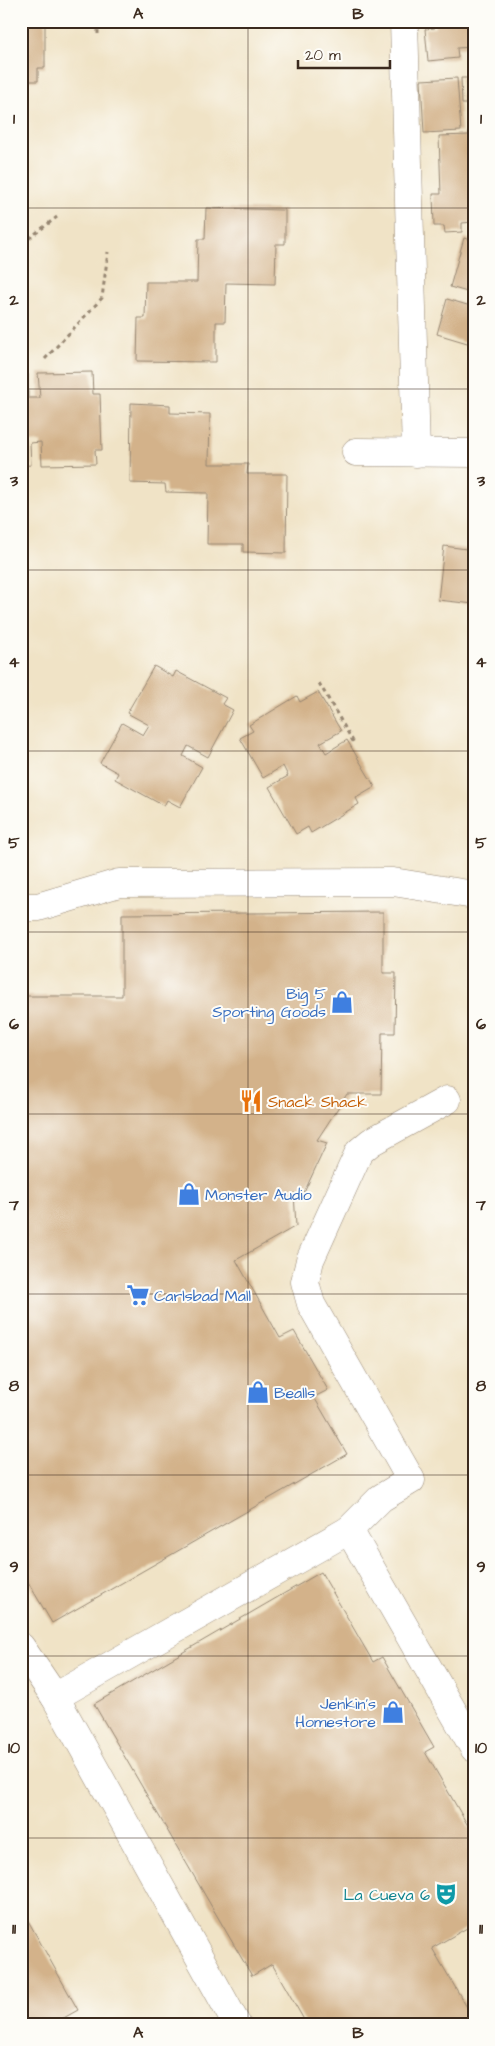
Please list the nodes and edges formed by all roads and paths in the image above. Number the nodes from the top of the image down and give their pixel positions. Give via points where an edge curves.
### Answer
1 (98, 21) edge
2 (404, 21) edge
3 (98, 34) dead end
4 (57, 217) dead end
5 (21, 240) edge
6 (108, 252) dead end
7 (45, 359) dead end
8 (356, 452) dead end
9 (416, 453) junction
10 (474, 453) edge
11 (319, 683) dead end
12 (354, 743) dead end
13 (474, 895) edge
14 (21, 907) edge
15 (446, 1100) dead end
16 (349, 1530) junction
17 (21, 1647) edge
18 (55, 1697) junction
19 (474, 1748) edge
20 (238, 2025) edge

1 - 3 path
2 - 9 street
4 - 5 path via 28,239
6 - 7 path via 102,298
8 - 9 street
9 - 10 street
11 - 12 path
13 - 14 street via 392,882 119,883 38,907
15 - 16 street via 359,1152 310,1260 304,1282 311,1304 411,1480 382,1498
16 - 18 street
16 - 19 street
17 - 18 street
18 - 20 street

